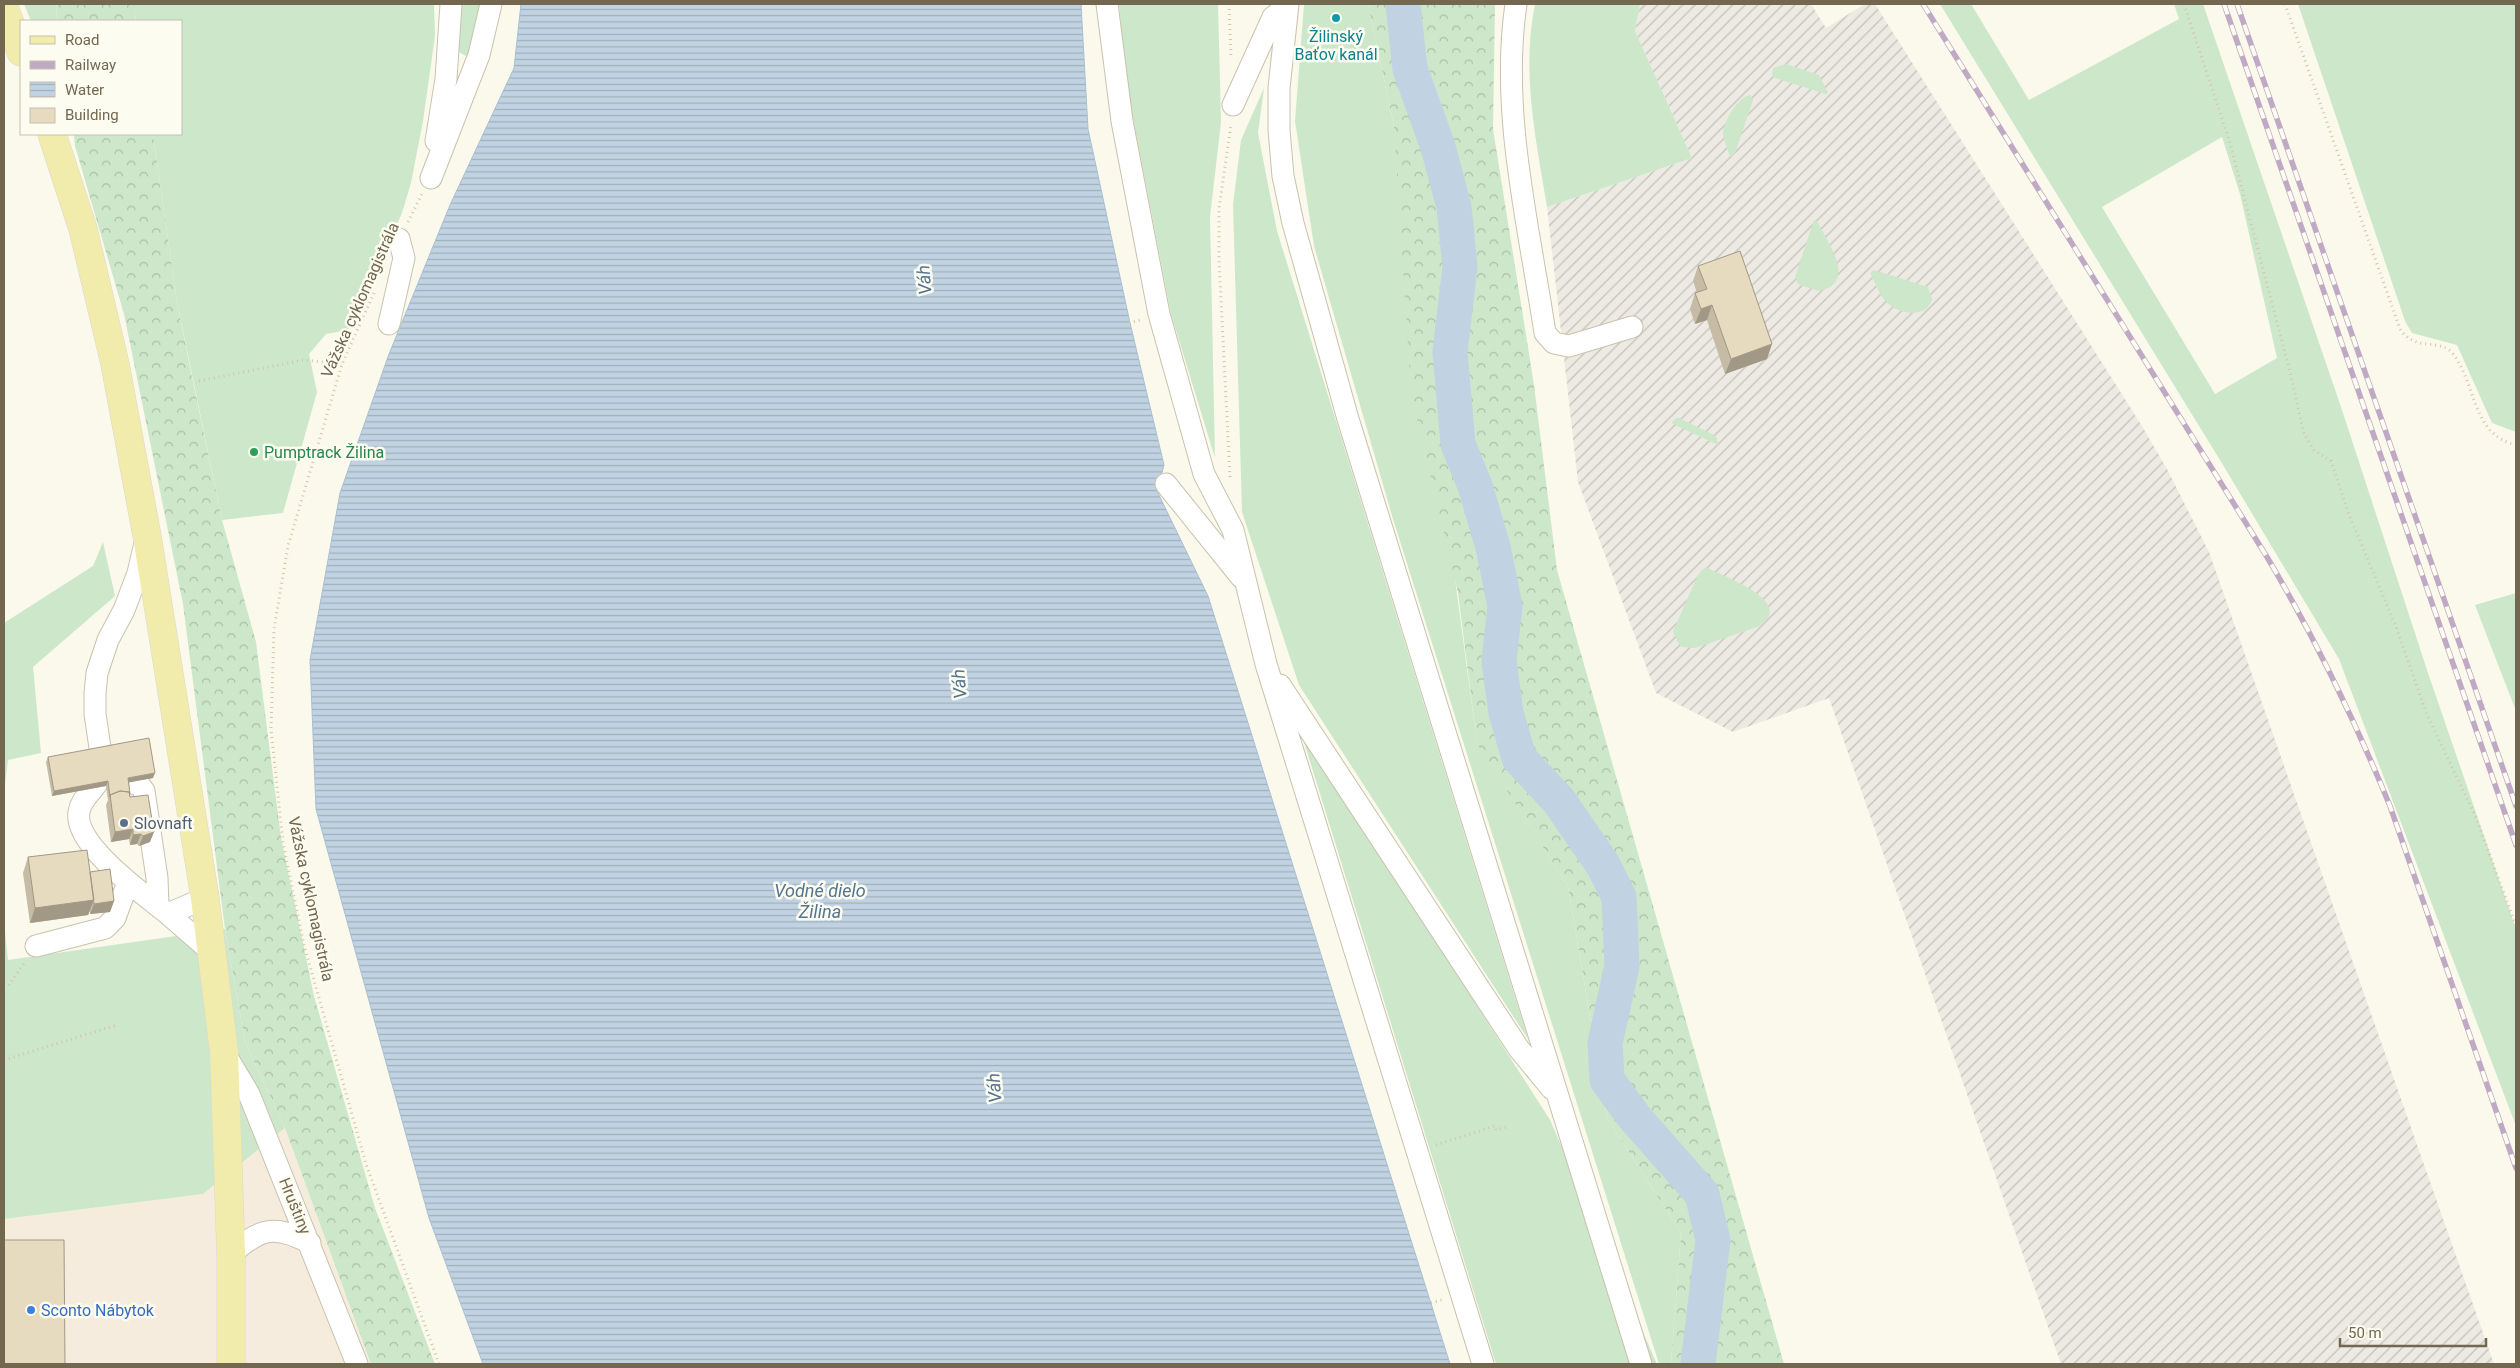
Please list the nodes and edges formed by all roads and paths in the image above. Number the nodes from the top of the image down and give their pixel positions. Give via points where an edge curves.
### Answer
1 (451, 4) edge
2 (491, 4) edge
3 (1107, 4) edge
4 (1228, 4) edge
5 (1516, 4) edge
6 (2184, 4) edge
7 (2285, 4) edge
8 (1287, 5) edge
9 (4, 8) edge
10 (20, 49) edge
11 (1231, 59) dead end
12 (448, 62) junction
13 (474, 69) junction
14 (1233, 105) joint
15 (52, 135) edge
16 (431, 178) junction
17 (399, 239) joint
18 (375, 291) dead end
19 (389, 324) dead end
20 (1632, 327) dead end
21 (342, 364) junction
22 (200, 381) dead end
23 (2516, 445) edge
24 (1230, 481) dead end
25 (1166, 484) dead end
26 (147, 536) junction
27 (1244, 581) junction
28 (1266, 664) junction
29 (102, 768) junction
30 (128, 882) junction
31 (205, 898) junction
32 (163, 910) junction
33 (2516, 926) edge
34 (36, 946) joint
35 (213, 953) junction
36 (4, 986) edge
37 (117, 1025) dead end
38 (224, 1052) junction
39 (4, 1060) edge
40 (1559, 1097) junction
41 (1507, 1127) dead end
42 (1417, 1151) junction
43 (310, 1243) junction
44 (231, 1254) junction
45 (231, 1364) edge
46 (357, 1364) edge
47 (439, 1364) edge
48 (1483, 1364) edge
49 (1641, 1364) edge

1 - 12 street
2 - 13 street
3 - 27 street via 1124,130 1159,314 1204,474 1233,530
4 - 11 path
5 - 20 street via 1512,30 1518,158 1545,333 1554,343 1569,346
6 - 33 path via 2230,143 2304,434 2314,450 2331,461 2427,715 2476,815
7 - 23 path via 2400,329 2406,338 2452,352 2460,363 2486,427 2498,438
8 - 14 street via 1273,17
8 - 40 street via 1278,130 1293,223 1348,419
9 - 10 main road
12 - 13 street
12 - 16 street
13 - 16 street
14 - 24 path via 1219,210 1222,353
15 - 26 main road via 83,229 108,335
16 - 17 path, Vážska cyklomagistrála
17 - 19 street via 404,258
18 - 21 path, Vážska cyklomagistrála
21 - 22 path via 303,360
21 - 47 path, Vážska cyklomagistrála via 288,546 274,629 272,738 283,843 304,945 366,1164
25 - 27 street
26 - 29 street via 138,573 108,640 98,673 95,714
26 - 31 main road
27 - 28 street
28 - 40 street via 1519,1049
28 - 42 street
29 - 30 street via 97,783 82,803 78,819 80,828 112,869
29 - 32 street via 114,781 139,784 144,791
30 - 32 street
30 - 34 street via 115,918 105,928
31 - 32 street
31 - 35 main road
32 - 35 street
34 - 36 path via 8,986
35 - 38 main road
37 - 39 path
38 - 43 street, Hruštiny via 249,1094
38 - 44 main road
40 - 49 street
41 - 42 path via 1496,1130 1495,1126
42 - 48 street
43 - 44 street via 279,1230 264,1231 250,1237
43 - 46 street, Hruštiny
44 - 45 main road

